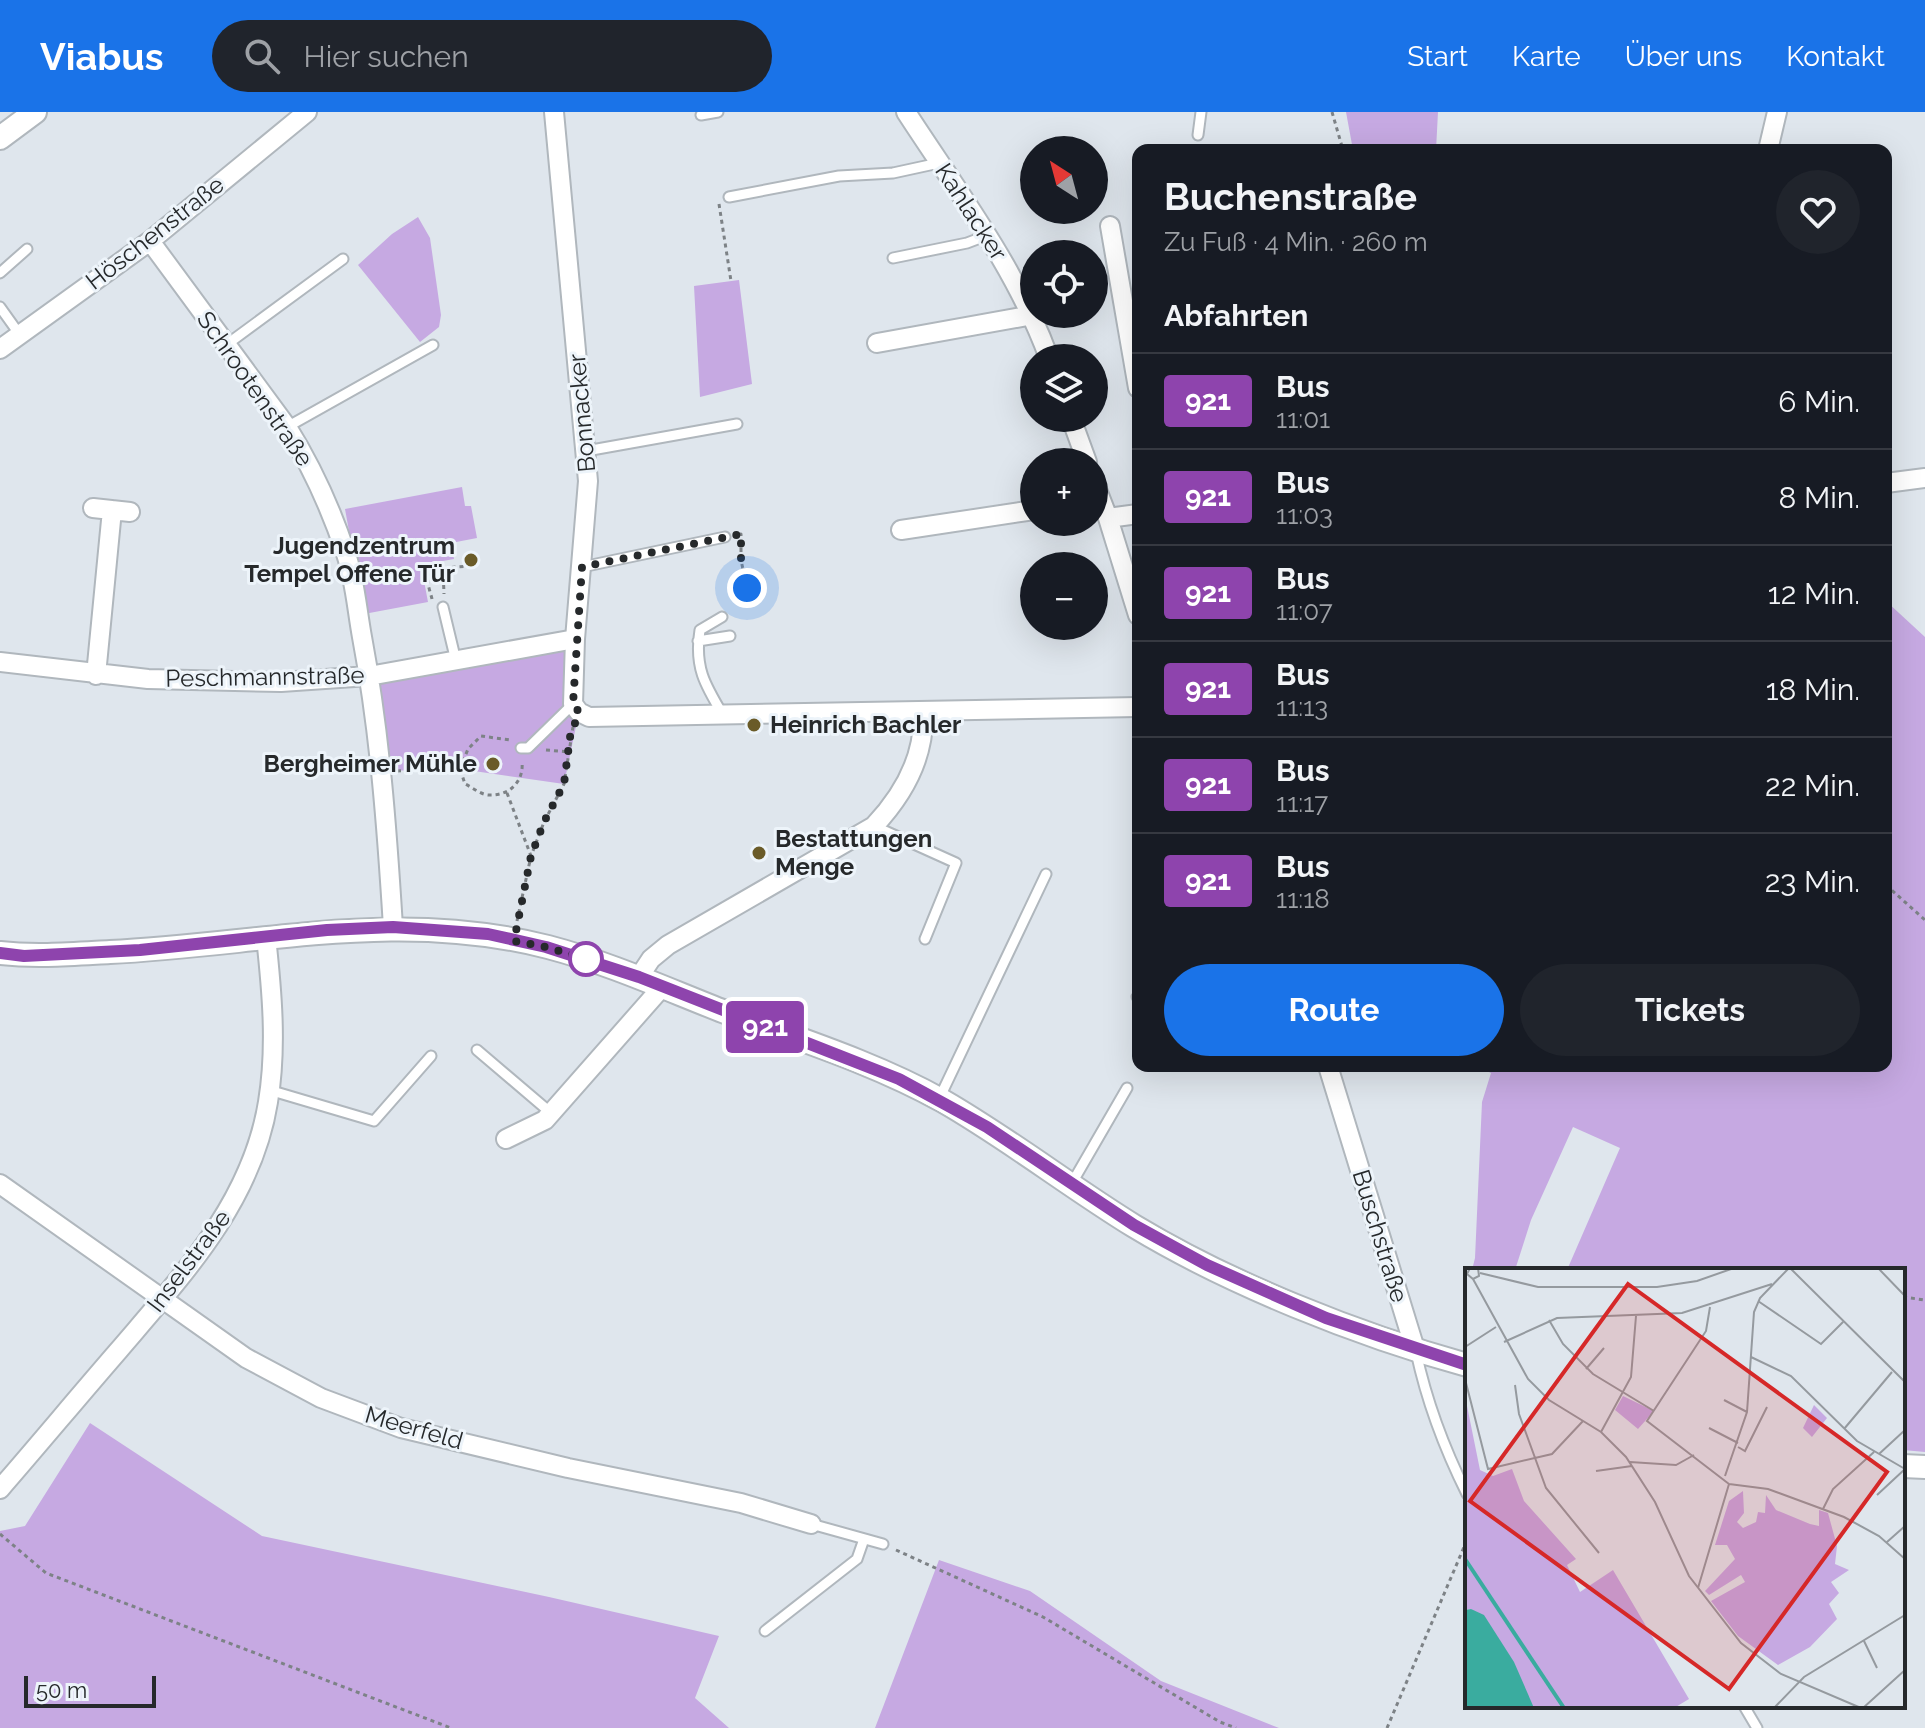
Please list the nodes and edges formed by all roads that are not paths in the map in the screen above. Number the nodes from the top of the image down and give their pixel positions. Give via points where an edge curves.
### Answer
1 (35, 112) edge
2 (307, 112) edge
3 (554, 112) edge
4 (718, 112) edge
5 (906, 112) edge
6 (1201, 112) edge
7 (1777, 112) edge
8 (701, 115) dead end
9 (1198, 135) dead end
10 (0, 138) edge
11 (1769, 144) edge
12 (939, 163) junction
13 (729, 197) road end
14 (1110, 226) dead end
15 (988, 235) junction
16 (150, 241) junction
17 (27, 249) dead end
18 (893, 258) dead end
19 (343, 259) dead end
20 (0, 273) edge
21 (1020, 292) edge
22 (0, 307) edge
23 (1020, 317) edge
24 (20, 335) junction
25 (877, 343) dead end
26 (226, 345) junction
27 (433, 345) dead end
28 (0, 349) edge
29 (1132, 353) edge
30 (737, 424) dead end
31 (287, 427) junction
32 (586, 451) junction
33 (1925, 478) edge
34 (1892, 482) edge
35 (112, 510) dead end
36 (1020, 512) edge
37 (1132, 515) edge
38 (1108, 518) joint
39 (901, 530) dead end
40 (725, 537) road end
41 (582, 567) junction
42 (1132, 596) edge
43 (443, 607) road end
44 (722, 617) dead end
45 (730, 636) dead end
46 (575, 639) junction
47 (698, 641) junction
48 (456, 661) junction
49 (0, 662) edge
50 (96, 675) junction
51 (369, 676) junction
52 (1132, 707) edge
53 (576, 708) junction
54 (923, 712) junction
55 (723, 715) junction
56 (524, 748) road end
57 (874, 826) junction
58 (1046, 874) dead end
59 (393, 927) junction
60 (266, 937) junction
61 (925, 939) dead end
62 (0, 953) edge
63 (639, 977) junction
64 (663, 986) junction
65 (477, 1050) dead end
66 (431, 1056) dead end
67 (1330, 1072) edge
68 (1127, 1088) dead end
69 (269, 1090) junction
70 (939, 1099) junction
71 (551, 1113) junction
72 (506, 1139) dead end
73 (1072, 1183) junction
74 (0, 1184) edge
75 (162, 1299) junction
76 (1415, 1349) junction
77 (1465, 1364) edge
78 (1905, 1466) edge
79 (1925, 1467) edge
80 (0, 1489) edge
81 (1465, 1490) edge
82 (811, 1524) joint
83 (864, 1539) junction
84 (883, 1544) road end
85 (765, 1631) dead end
86 (1745, 1708) edge
87 (1757, 1728) edge

1 - 10 street
2 - 16 street, Höschenstraße
3 - 32 street, Bonnacker
4 - 8 lane
5 - 12 street, Kahlacker
6 - 9 lane
7 - 11 street
12 - 13 lane
12 - 15 street, Kahlacker
14 - 29 street
15 - 18 lane
15 - 21 street, Kahlacker
16 - 24 street, Höschenstraße
16 - 26 street, Schrootenstraße
17 - 20 lane
19 - 26 lane
22 - 24 lane
23 - 25 street
24 - 28 street, Höschenstraße
26 - 31 street, Schrootenstraße
27 - 31 lane
30 - 32 lane
31 - 51 street, Schrootenstraße via 322,490 342,543 367,629
32 - 41 street, Bonnacker
33 - 34 street
35 - 50 street
36 - 39 street
37 - 38 street
38 - 42 street
40 - 41 lane
41 - 46 street, Bonnacker
43 - 48 lane
44 - 47 lane via 700,630
45 - 47 lane
46 - 48 street, Peschmannstraße
46 - 53 street, Bonnacker
47 - 55 lane via 701,674
48 - 51 street, Peschmannstraße
49 - 50 street, Peschmannstraße
50 - 51 street, Peschmannstraße via 281,682
51 - 59 street, Schrootenstraße
52 - 54 street
53 - 55 street via 589,717
53 - 56 lane
54 - 55 street
54 - 57 street via 918,760 890,810
57 - 61 lane via 956,863
57 - 63 street via 668,945
58 - 70 lane
59 - 60 street
59 - 63 street via 488,934
60 - 62 street via 140,950
60 - 69 street, Inselstraße via 273,1045
63 - 64 street
64 - 70 street
64 - 71 street
65 - 71 lane
66 - 69 lane via 374,1121
67 - 76 street, Buschstraße
68 - 73 lane
69 - 75 street, Inselstraße via 250,1166 231,1207
70 - 73 street
71 - 72 street
73 - 76 street via 1207,1265 1326,1318
74 - 75 street, Meerfeld
75 - 80 street, Inselstraße
75 - 82 street, Meerfeld via 246,1358 321,1398 401,1428 741,1503
76 - 77 street
76 - 81 lane, Buschstraße via 1444,1447
78 - 79 street
82 - 83 lane, Meerfeld
83 - 84 lane, Meerfeld
83 - 85 lane via 857,1559
86 - 87 lane

